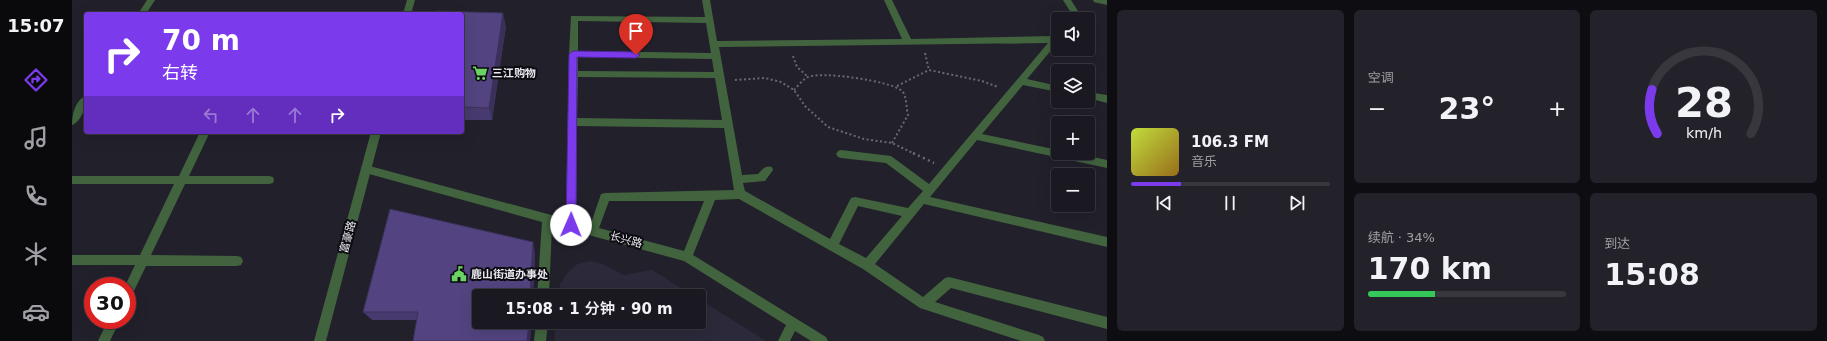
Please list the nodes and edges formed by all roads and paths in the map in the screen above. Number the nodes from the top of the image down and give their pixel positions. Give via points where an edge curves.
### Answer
1 (151, 0) edge
2 (410, 0) edge
3 (706, 0) edge
4 (888, 0) edge
5 (1066, 0) edge
6 (1097, 0) edge
7 (1107, 2) edge
8 (143, 12) edge
9 (407, 12) edge
10 (1075, 12) edge
11 (710, 20) junction
12 (1051, 40) edge
13 (908, 42) junction
14 (789, 43) junction
15 (714, 44) junction
16 (1051, 46) edge
17 (573, 54) junction
18 (716, 56) junction
19 (573, 74) junction
20 (808, 77) junction
21 (720, 78) junction
22 (1020, 81) junction
23 (896, 86) junction
24 (1051, 88) edge
25 (794, 90) junction
26 (1011, 92) junction
27 (1095, 96) edge
28 (1107, 99) edge
29 (84, 103) edge
30 (72, 121) edge
31 (572, 122) junction
32 (728, 124) junction
33 (204, 134) dead end
34 (375, 134) edge
35 (975, 136) junction
36 (892, 144) junction
37 (841, 154) dead end
38 (1107, 164) edge
39 (366, 169) junction
40 (768, 170) dead end
41 (947, 170) junction
42 (737, 179) junction
43 (72, 180) edge
44 (181, 180) junction
45 (269, 180) dead end
46 (930, 190) junction
47 (740, 194) junction
48 (711, 196) junction
49 (922, 199) junction
50 (910, 213) junction
51 (547, 219) junction
52 (571, 225) junction
53 (592, 231) junction
54 (1107, 242) edge
55 (832, 246) junction
56 (687, 257) junction
57 (72, 260) edge
58 (143, 260) junction
59 (237, 260) dead end
60 (867, 265) junction
61 (135, 277) edge
62 (543, 289) edge
63 (924, 304) junction
64 (793, 323) junction
65 (1107, 323) edge
66 (110, 329) edge
67 (541, 329) edge
68 (104, 341) edge
69 (320, 341) edge
70 (540, 341) edge
71 (784, 341) edge
72 (822, 341) edge
73 (1039, 341) edge

1 - 8 street
2 - 9 street
3 - 11 street
4 - 13 street
5 - 10 street
6 - 7 street
11 - 15 street
11 - 17 street via 574,18
12 - 13 street
13 - 14 street
14 - 15 street
14 - 20 path via 797,67
15 - 18 street
16 - 22 street
17 - 18 street
17 - 19 street
18 - 21 street
19 - 21 street
19 - 31 street
20 - 23 path via 856,78
20 - 25 path
21 - 25 path via 765,78 781,82
21 - 32 street
22 - 24 street
22 - 26 street
23 - 26 path via 929,70 982,81
23 - 36 path via 902,92 908,115
25 - 36 path via 805,106 828,126 864,139
26 - 35 street
27 - 28 street
29 - 30 street
31 - 32 street
31 - 52 street
32 - 42 street
33 - 44 street
34 - 39 street, 富豪路
35 - 38 street
35 - 41 street
36 - 41 path
37 - 46 street via 888,159
39 - 51 street, 长兴路
39 - 69 street, 富豪路
40 - 42 street via 761,178
41 - 46 street
42 - 47 street
43 - 44 street
44 - 45 street
44 - 58 street
46 - 49 street
47 - 48 street
47 - 55 street
48 - 53 street via 605,197
48 - 56 street
49 - 50 street
49 - 54 street
50 - 55 street via 856,201
50 - 60 street
51 - 52 street, 长兴路
51 - 62 street
52 - 53 street, 长兴路
53 - 56 street, 长兴路
55 - 60 street
56 - 64 street, 长兴路
57 - 58 street
58 - 59 street
58 - 61 street
60 - 63 street
63 - 65 street via 948,282
63 - 73 street
64 - 71 street
64 - 72 street, 长兴路
66 - 68 street
67 - 70 street

